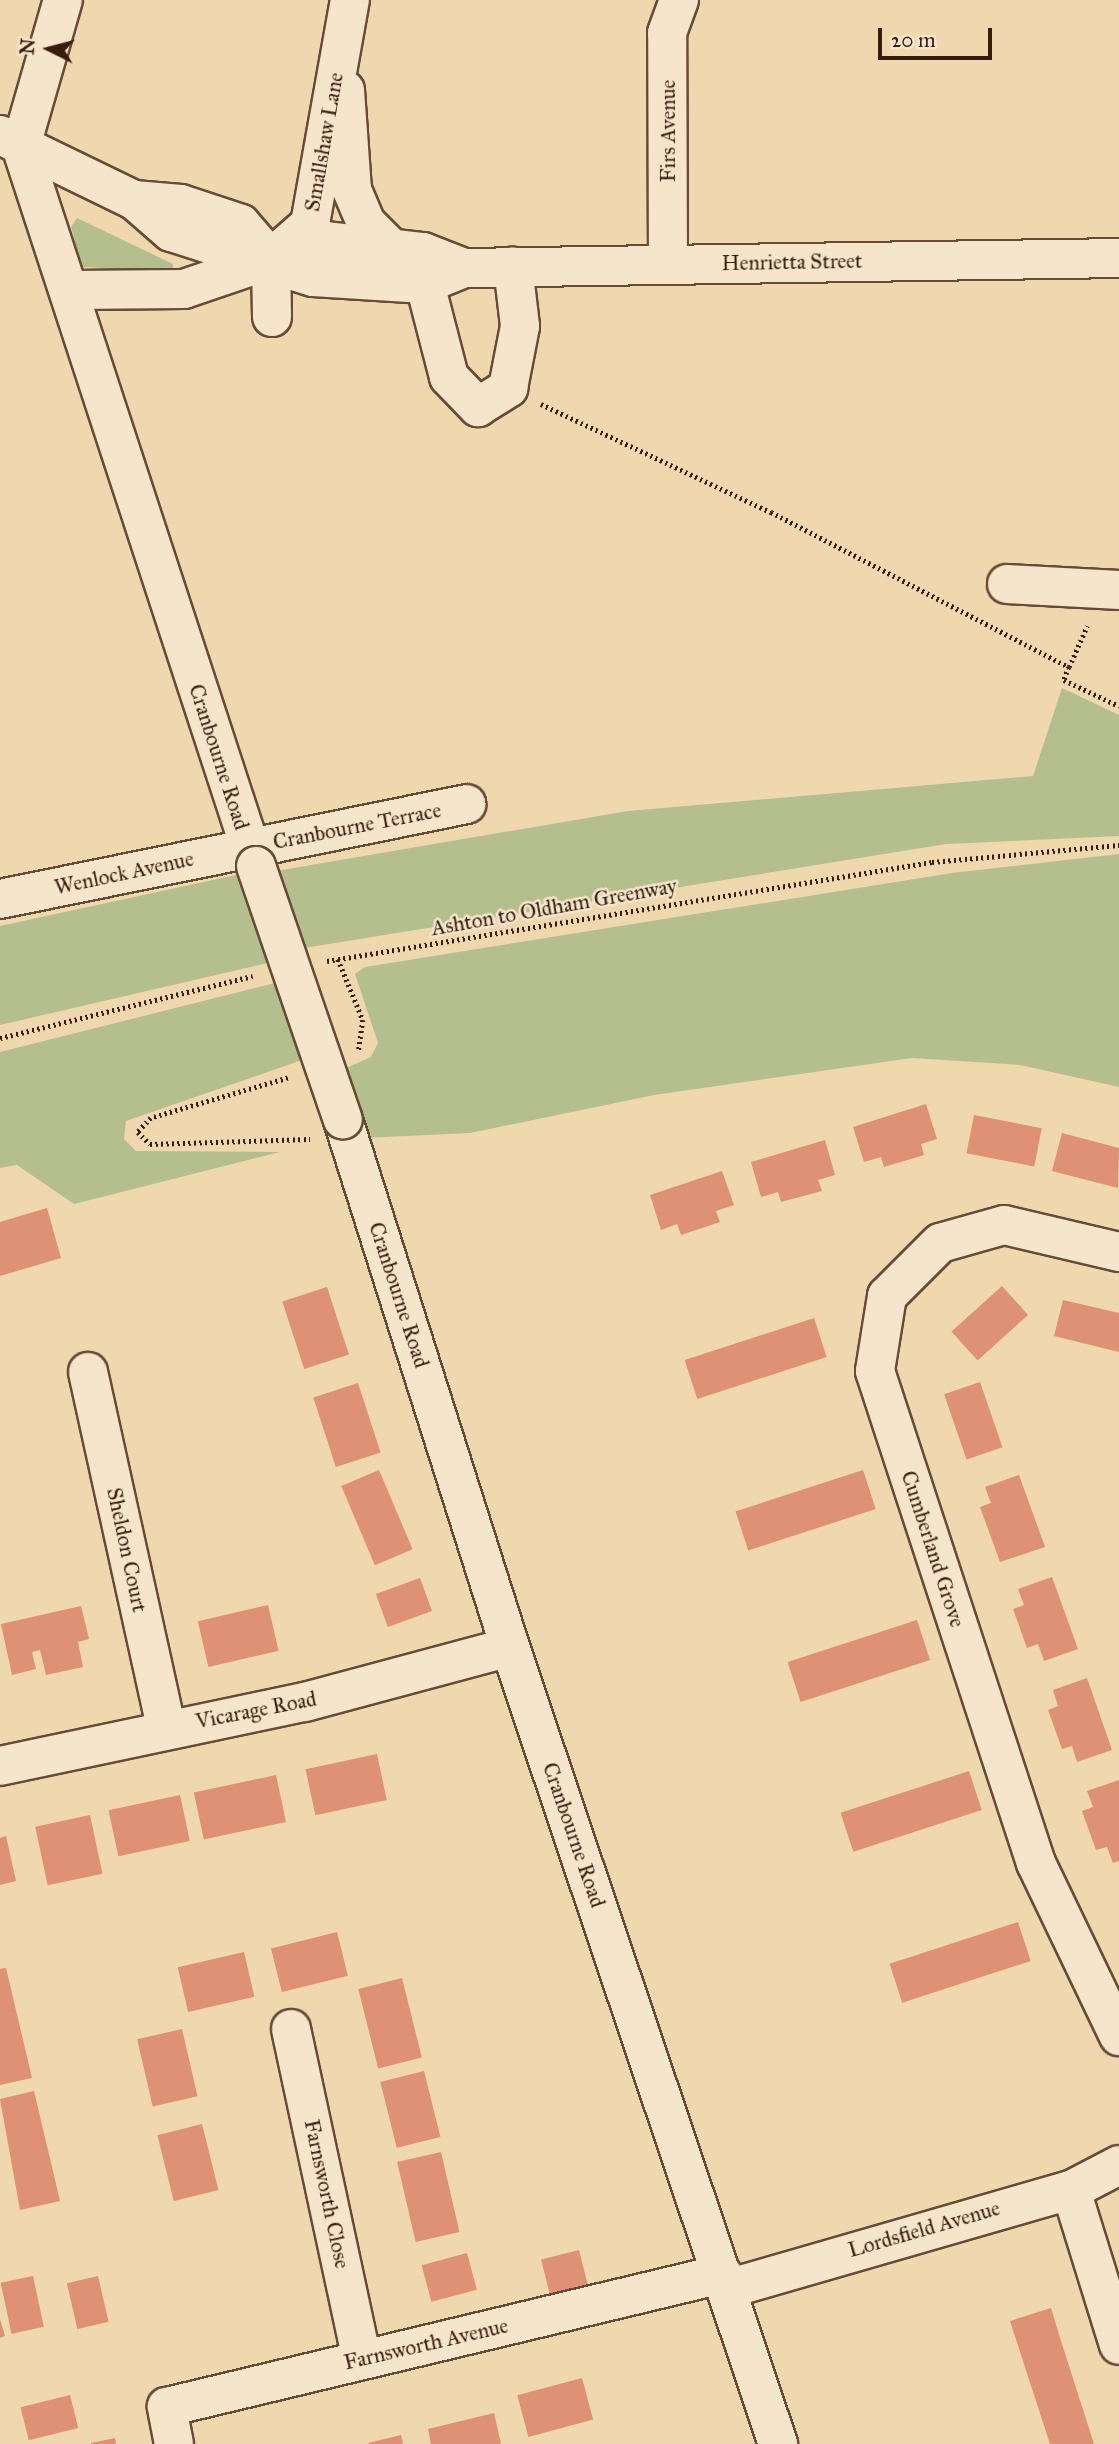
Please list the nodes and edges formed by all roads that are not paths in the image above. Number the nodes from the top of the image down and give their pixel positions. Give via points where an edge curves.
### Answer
1 (63, 0) edge
2 (350, 0) edge
3 (679, 0) edge
4 (340, 50) junction
5 (10, 140) edge
6 (1119, 258) edge
7 (271, 259) junction
8 (668, 264) junction
9 (513, 266) junction
10 (402, 271) junction
11 (71, 290) junction
12 (272, 317) dead end
13 (1007, 584) dead end
14 (1119, 590) edge
15 (466, 804) dead end
16 (252, 856) junction
17 (0, 899) edge
18 (1119, 1252) edge
19 (88, 1372) dead end
20 (510, 1647) junction
21 (166, 1728) junction
22 (0, 1766) edge
23 (291, 2029) dead end
24 (1119, 2036) edge
25 (1119, 2165) edge
26 (1070, 2190) junction
27 (724, 2281) junction
28 (1119, 2345) edge
29 (362, 2359) junction
30 (174, 2444) edge
31 (778, 2444) edge

1 - 5 street
2 - 4 street, Smallshaw Lane
3 - 8 street, Firs Avenue via 667,33
4 - 7 street, Smallshaw Lane via 310,225
4 - 10 street, Smallshaw Lane via 352,190 366,223
5 - 7 street, Henrietta Street via 134,200 171,232 227,254
5 - 11 street, Cranbourne Road
6 - 8 street, Henrietta Street
7 - 10 street, Henrietta Street via 313,277
7 - 11 street via 184,289
7 - 12 street
8 - 9 street, Henrietta Street
9 - 10 street, Henrietta Street
9 - 10 street via 520,326 508,388 478,407 449,377
11 - 16 street, Cranbourne Road
13 - 14 street
15 - 16 street, Cranbourne Terrace
16 - 17 street, Wenlock Avenue
16 - 20 street, Cranbourne Road, bridge via 346,1129
18 - 24 street, Cumberland Grove via 1004,1225 940,1243 887,1296 875,1371 1036,1863
19 - 21 street, Sheldon Court
20 - 21 street, Vicarage Road via 305,1702
20 - 27 street, Cranbourne Road
21 - 22 street, Vicarage Road
23 - 29 street, Farnsworth Close
25 - 26 street, Lordsfield Avenue
26 - 27 street, Lordsfield Avenue
26 - 28 street
27 - 29 street, Farnsworth Avenue
27 - 31 street, Cranbourne Road
29 - 30 street, Farnsworth Avenue via 167,2407

